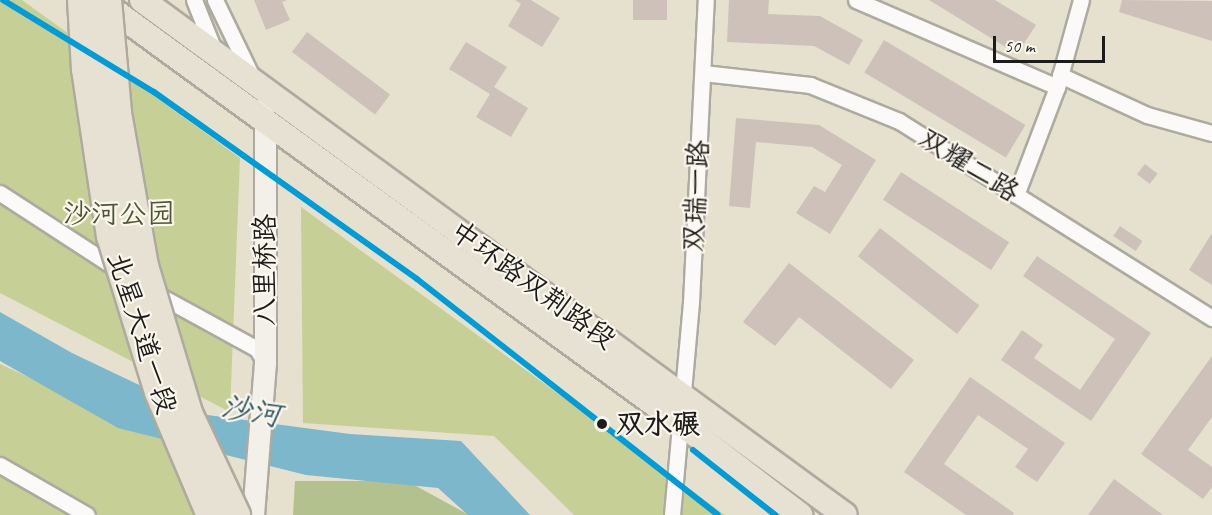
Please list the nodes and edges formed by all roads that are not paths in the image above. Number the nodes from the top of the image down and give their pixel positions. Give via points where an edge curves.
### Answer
1 (82, 0) edge
2 (99, 0) edge
3 (107, 0) edge
4 (142, 0) edge
5 (194, 0) edge
6 (215, 0) edge
7 (706, 0) edge
8 (856, 0) edge
9 (1081, 0) edge
10 (217, 59) junction
11 (703, 73) junction
12 (1059, 81) junction
13 (254, 83) junction
14 (265, 123) junction
15 (1212, 133) edge
16 (0, 193) edge
17 (1016, 195) junction
18 (1212, 318) edge
19 (265, 363) junction
20 (681, 392) junction
21 (679, 422) junction
22 (0, 465) edge
23 (87, 515) edge
24 (211, 515) edge
25 (236, 515) edge
26 (254, 515) edge
27 (672, 515) edge
28 (800, 515) edge
29 (845, 515) edge

1 - 24 highway, 北星大道一段, bridge via 86,69 111,236 159,392
2 - 14 main road, 中环路双荆路段
3 - 25 highway, 北星大道一段, bridge via 117,113 144,266 188,413
4 - 10 main road, 中环路双荆路段
5 - 10 street
6 - 13 street, 八里桥路
7 - 11 street, 双瑞一路
8 - 12 street
9 - 12 street
10 - 13 main road, 中环路双荆路段
11 - 17 street, 双耀二路 via 810,85 899,121
11 - 20 street, 双瑞一路 via 691,303
12 - 15 street
12 - 17 street
13 - 14 main road, 八里桥路
13 - 20 main road, 中环路双荆路段
14 - 19 main road, 八里桥路
14 - 21 main road, 中环路双荆路段
16 - 19 street via 156,294 257,349
17 - 18 street, 双耀二路
19 - 26 main road, 八里桥路
20 - 21 street, 双瑞一路
20 - 29 main road, 中环路双荆路段
21 - 27 street, 双瑞一路
21 - 28 main road, 中环路双荆路段
22 - 23 street

